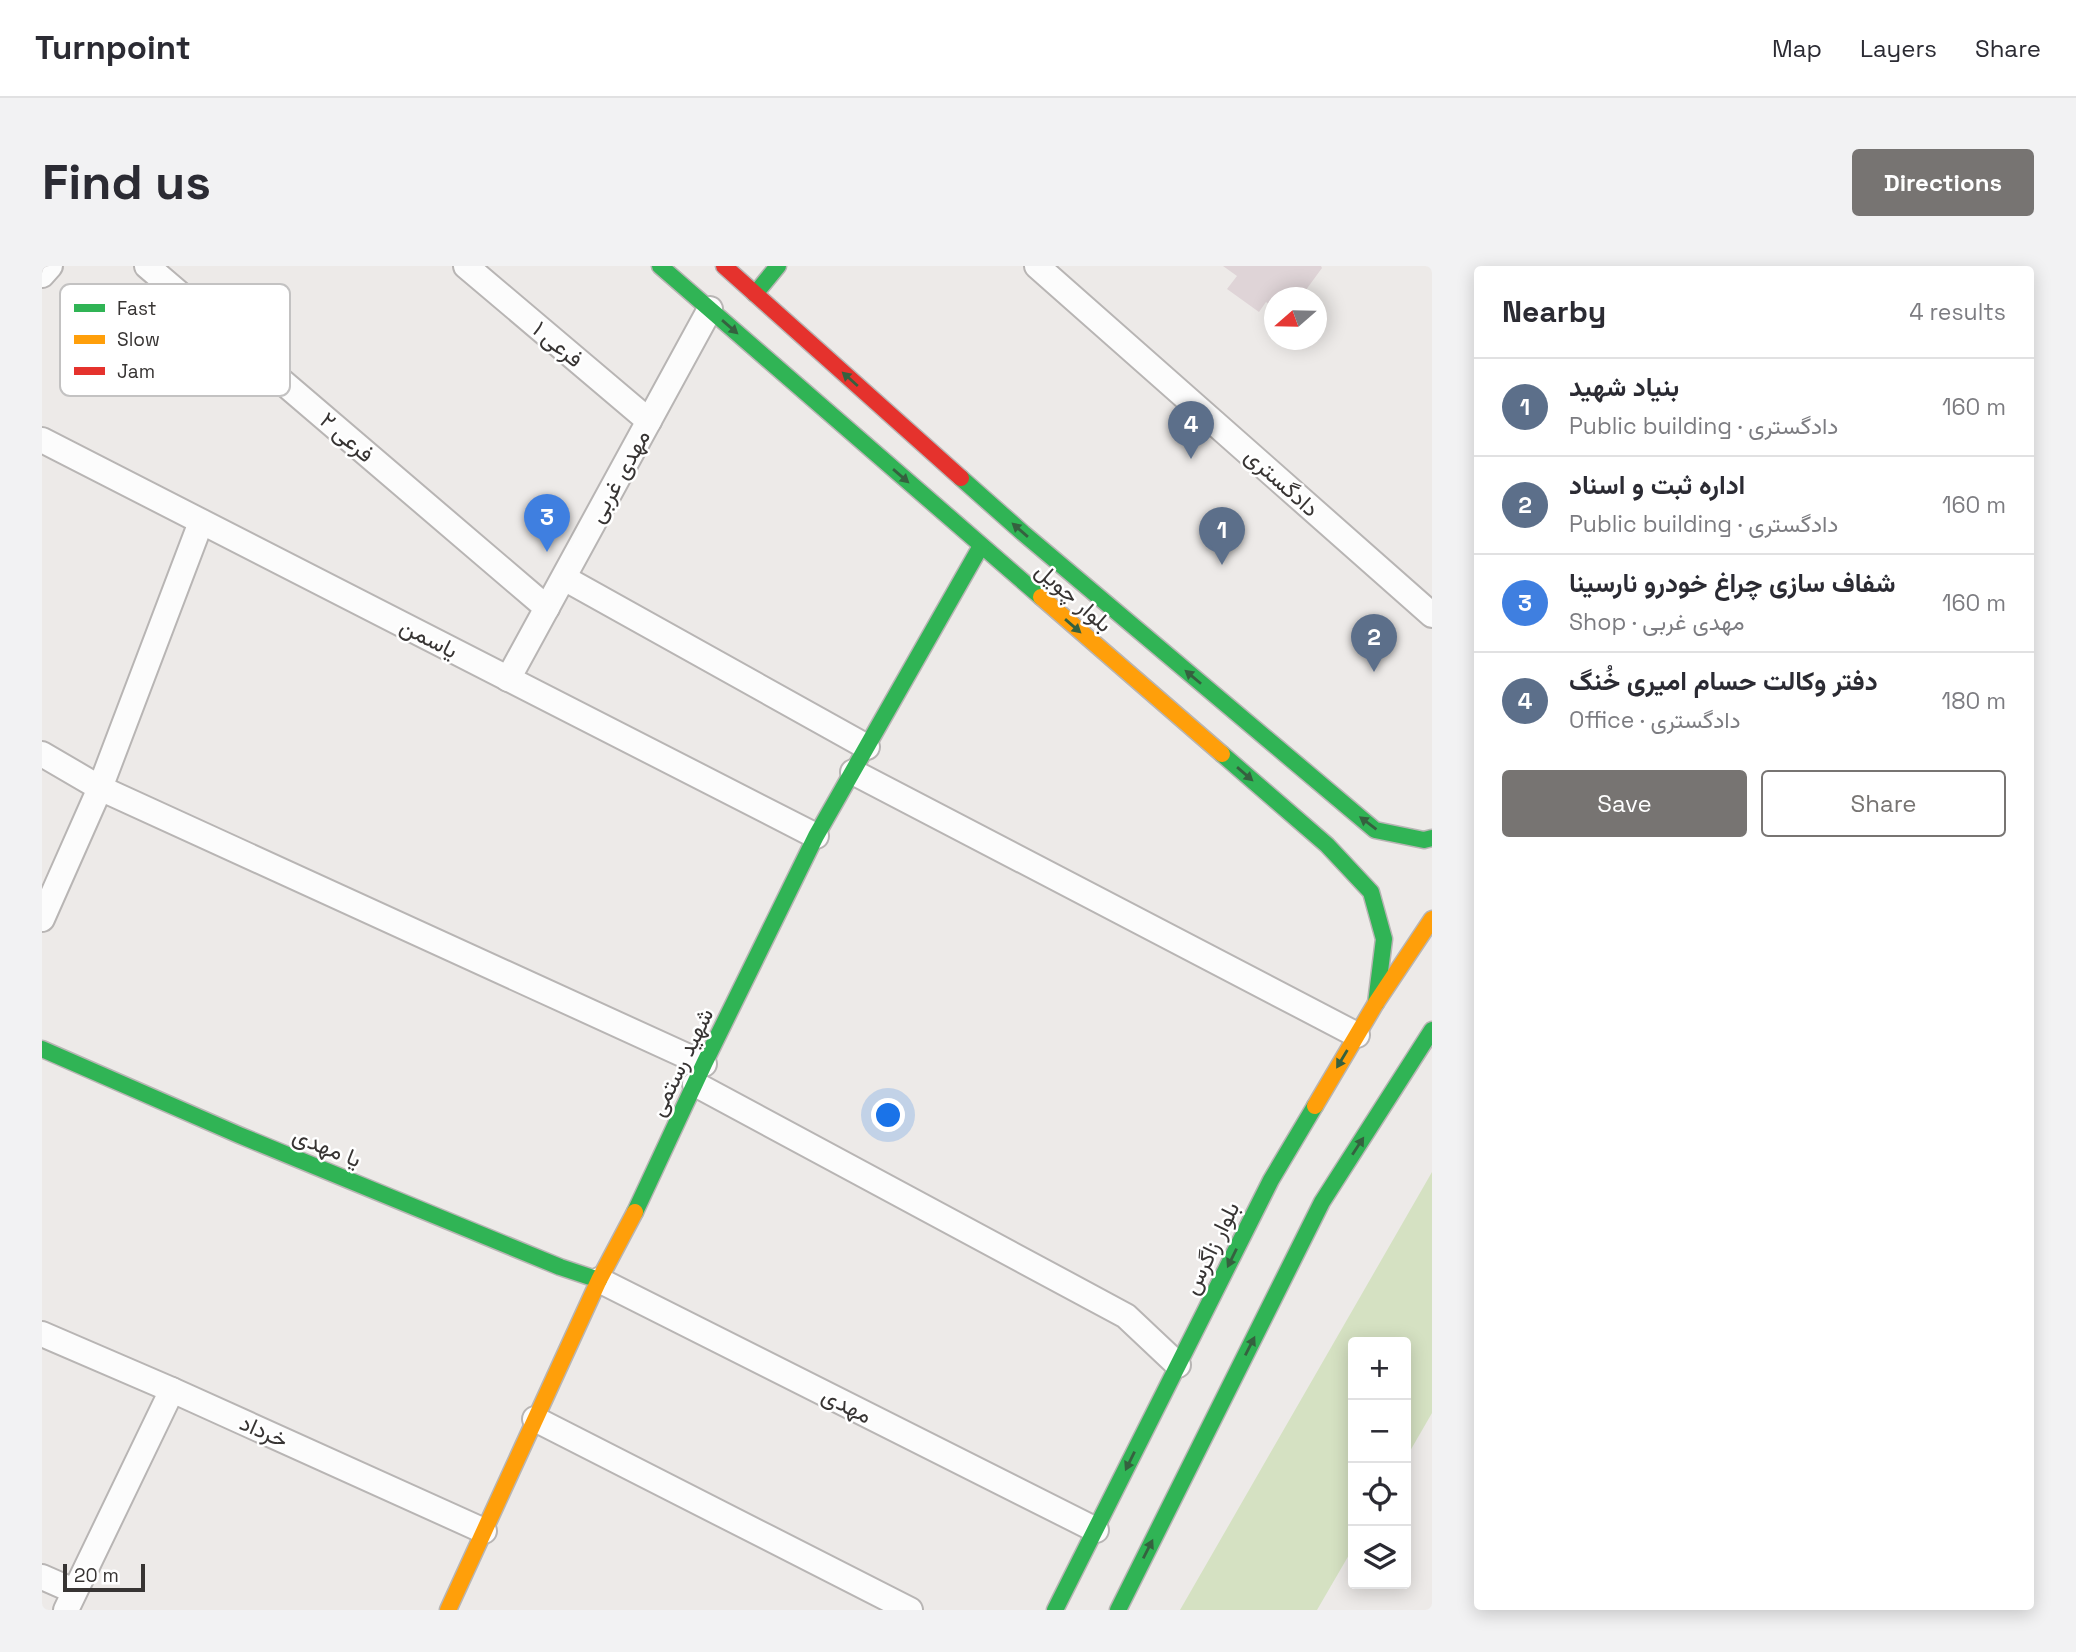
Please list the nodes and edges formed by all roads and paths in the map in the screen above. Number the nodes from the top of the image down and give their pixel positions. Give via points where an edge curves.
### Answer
1 (50, 266) edge
2 (147, 266) edge
3 (466, 266) edge
4 (660, 266) edge
5 (724, 266) edge
6 (778, 266) edge
7 (1037, 266) edge
8 (42, 275) edge
9 (168, 284) edge
10 (755, 293) junction
11 (709, 310) junction
12 (290, 388) edge
13 (649, 421) junction
14 (42, 440) edge
15 (201, 522) junction
16 (981, 546) junction
17 (564, 578) junction
18 (547, 608) junction
19 (1432, 615) edge
20 (508, 679) junction
21 (867, 747) junction
22 (42, 754) edge
23 (853, 772) junction
24 (100, 788) junction
25 (816, 836) junction
26 (1432, 838) edge
27 (42, 919) edge
28 (1432, 919) edge
29 (1376, 1003) junction
30 (1432, 1030) edge
31 (1357, 1035) junction
32 (42, 1049) edge
33 (700, 1074) junction
34 (599, 1280) junction
35 (42, 1334) edge
36 (1178, 1365) junction
37 (172, 1390) junction
38 (535, 1419) junction
39 (1096, 1530) junction
40 (484, 1531) junction
41 (42, 1577) edge
42 (70, 1600) edge
43 (448, 1610) edge
44 (910, 1610) edge
45 (1055, 1610) edge
46 (1118, 1610) edge

1 - 8 street
2 - 9 street, فرعی ۲
3 - 13 street, فرعی ۱
4 - 11 main road, بلوار چویل
5 - 10 main road, بلوار چویل
6 - 10 main road
7 - 19 street, دادگستری
26 -> 10 main road, بلوار چویل via 1375,830 1023,533
11 - 13 street, مهدی غربی
11 -> 16 main road, بلوار چویل
12 - 18 street, فرعی ۲
13 - 17 street, مهدی غربی
14 - 15 street, یاسمن
15 - 20 street, یاسمن
15 - 24 street
16 - 21 main road, شهید رستمی
16 -> 29 main road, بلوار چویل via 1327,845 1371,892 1384,939
17 - 18 street, مهدی غربی
17 - 21 street
18 - 20 street, مهدی غربی
20 - 25 street, یاسمن
21 - 23 main road, شهید رستمی
22 - 24 street
23 - 25 main road, شهید رستمی
23 - 31 street
24 - 27 street
24 - 33 street
25 - 33 main road, شهید رستمی
28 - 29 main road, بلوار زاگرس
29 - 31 main road, بلوار زاگرس
46 -> 30 main road via 1322,1202
31 -> 36 main road, بلوار زاگرس via 1271,1180
32 - 34 main road, یا مهدی via 239,1135
33 - 34 main road, شهید رستمی
33 - 36 street via 1126,1316
34 - 38 main road, شهید رستمی
34 - 39 street, مهدی
35 - 37 street, خرداد
36 -> 39 main road, بلوار زاگرس
37 - 40 street, خرداد
37 - 42 street
38 - 40 main road, شهید رستمی
38 - 44 street
39 - 45 main road, بلوار زاگرس
40 - 43 main road, شهید رستمی
41 - 42 street

